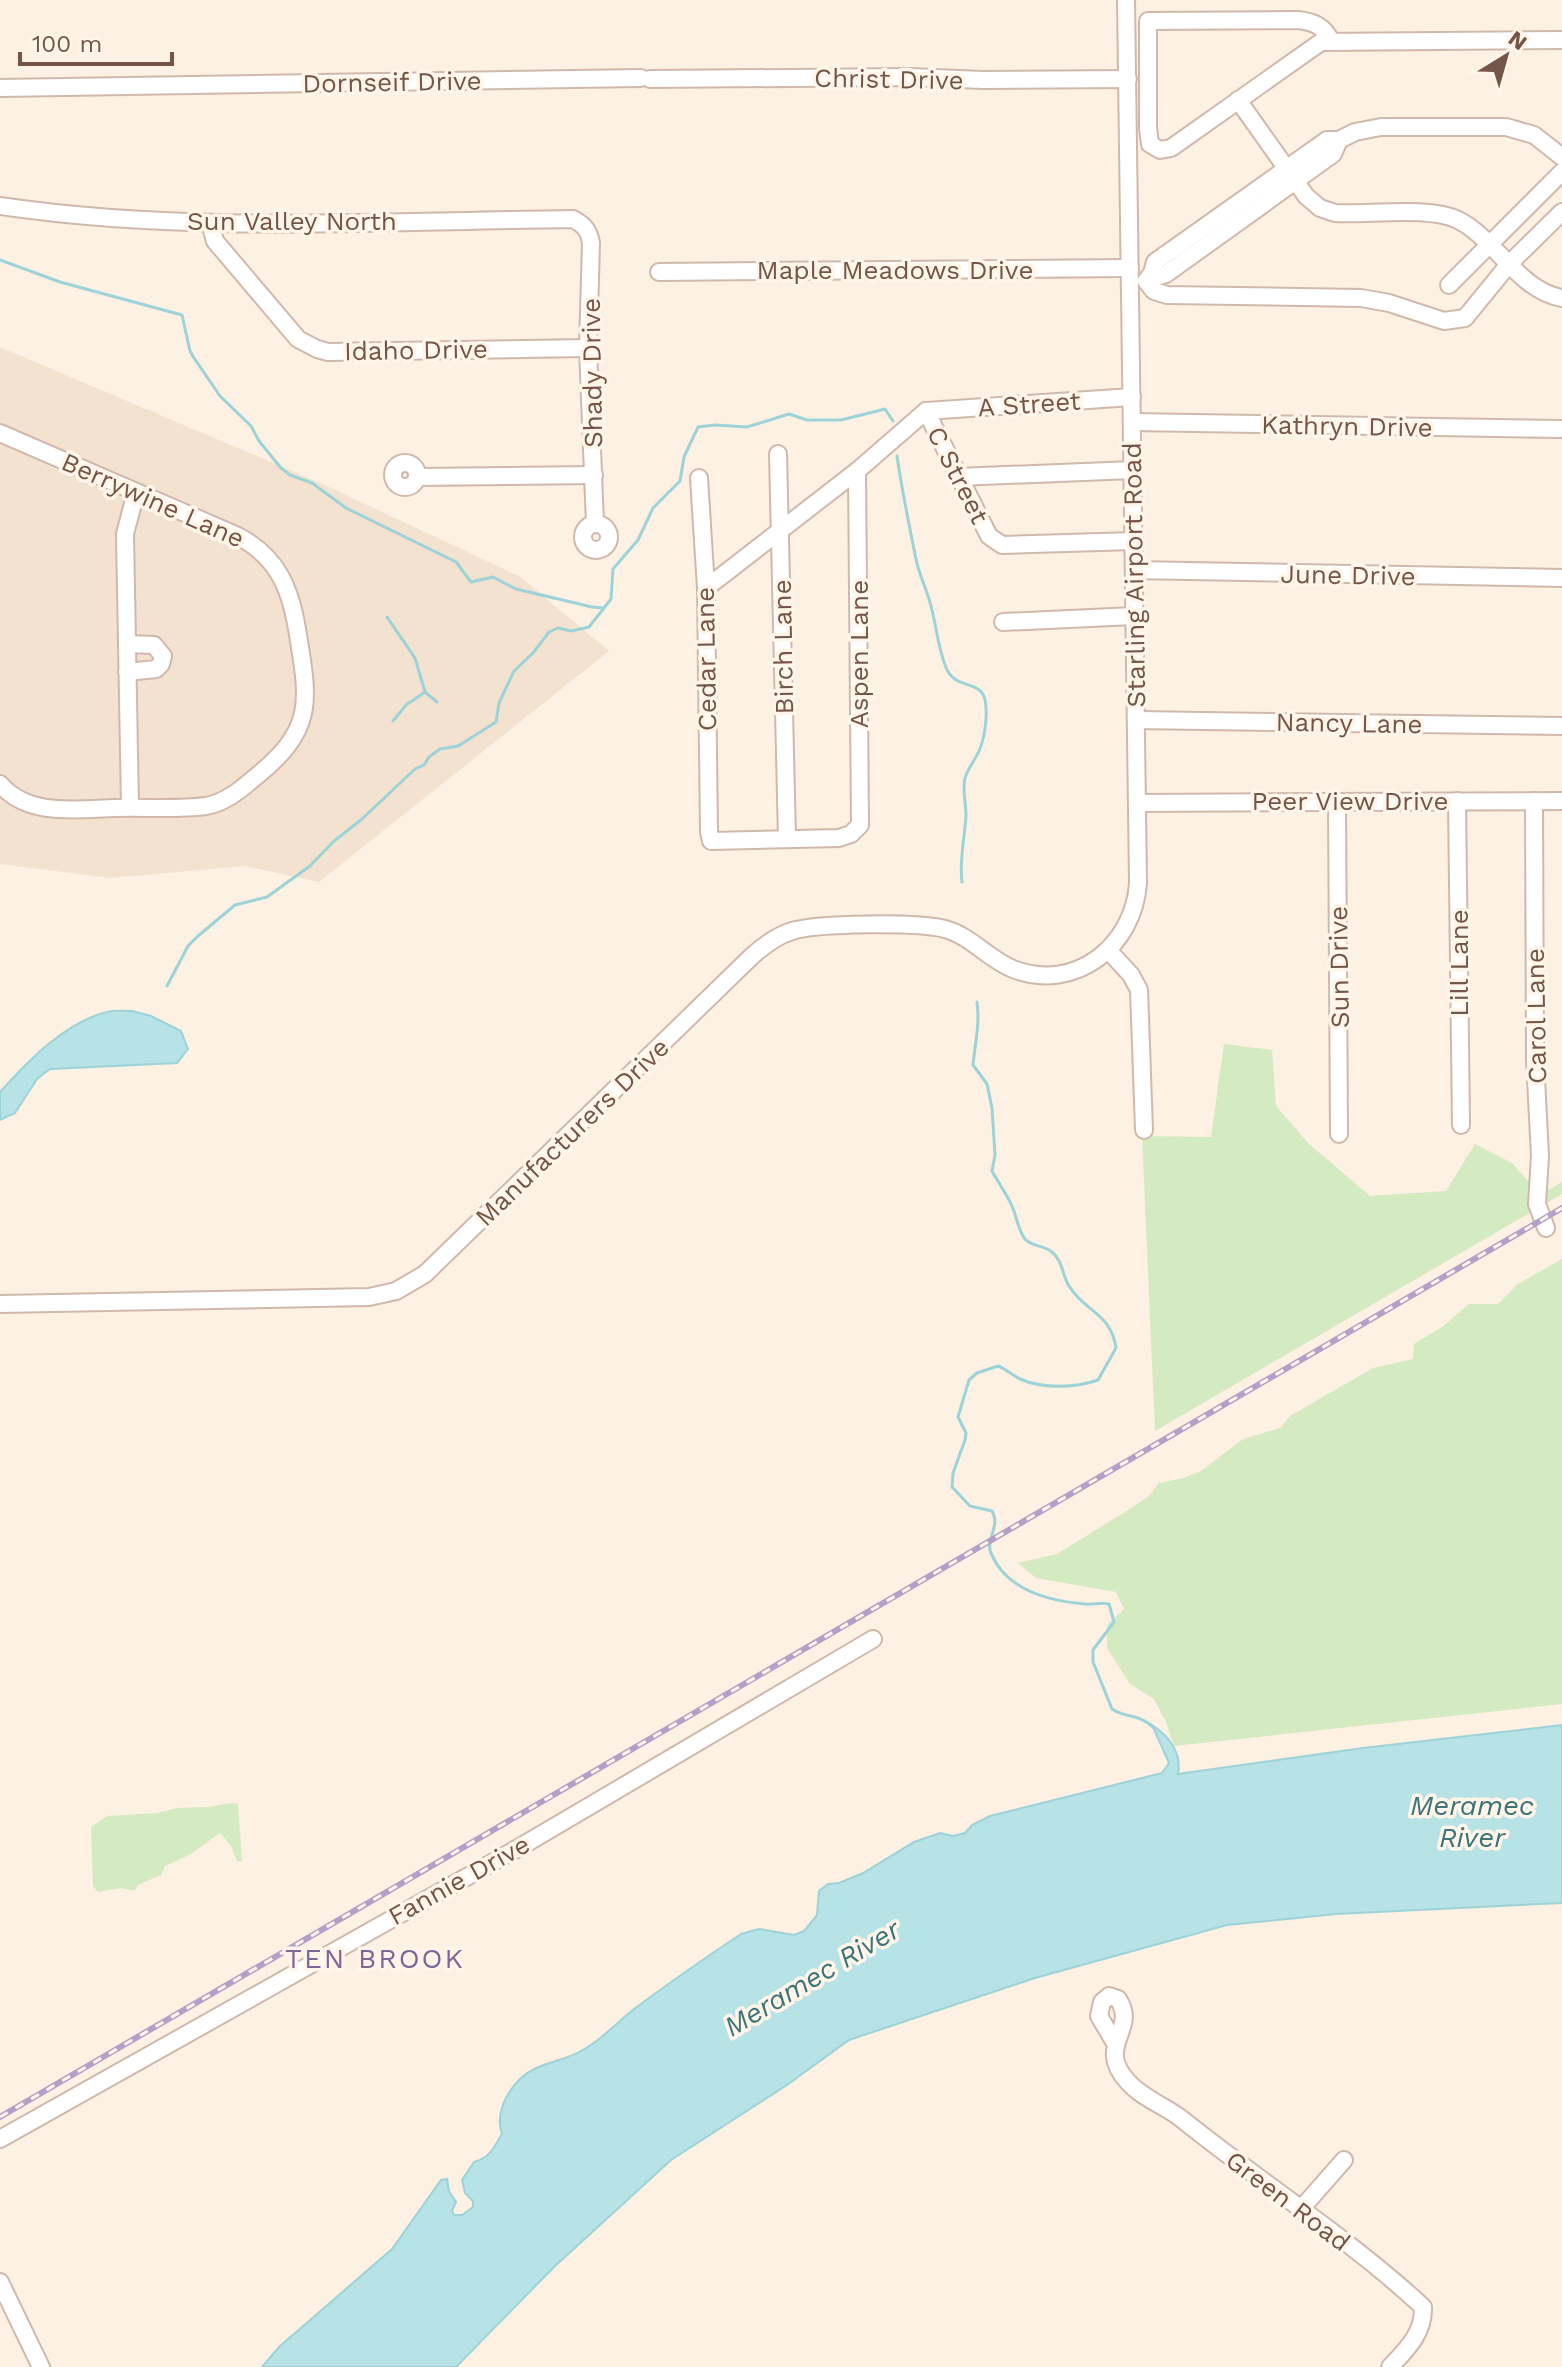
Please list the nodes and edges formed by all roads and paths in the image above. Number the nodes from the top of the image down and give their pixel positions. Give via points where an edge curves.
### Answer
1 (1126, 0) edge
2 (1562, 40) edge
3 (1331, 41) junction
4 (646, 78) joint
5 (1128, 79) junction
6 (0, 88) edge
7 (1238, 100) junction
8 (1562, 157) edge
9 (1562, 172) edge
10 (1291, 175) junction
11 (0, 206) edge
12 (1562, 212) edge
13 (210, 223) junction
14 (583, 224) joint
15 (1490, 247) junction
16 (1509, 264) junction
17 (659, 272) dead end
18 (1140, 276) junction
19 (1449, 285) dead end
20 (1562, 298) edge
21 (588, 348) junction
22 (1132, 397) junction
23 (926, 411) junction
24 (1132, 422) junction
25 (1562, 429) edge
26 (0, 433) edge
27 (778, 454) dead end
28 (1133, 470) junction
29 (857, 471) junction
30 (594, 475) junction
31 (417, 477) dead end
32 (957, 477) junction
33 (699, 478) dead end
34 (136, 492) junction
35 (595, 524) dead end
36 (781, 530) junction
37 (1134, 541) junction
38 (1134, 570) junction
39 (1562, 578) edge
40 (706, 588) junction
41 (1134, 616) junction
42 (1003, 622) dead end
43 (127, 644) junction
44 (127, 672) junction
45 (1136, 720) junction
46 (1562, 726) edge
47 (0, 784) edge
48 (1337, 801) junction
49 (1457, 801) junction
50 (1534, 801) junction
51 (1562, 801) edge
52 (1137, 803) junction
53 (130, 807) junction
54 (787, 839) junction
55 (1108, 950) junction
56 (1461, 1125) dead end
57 (1144, 1130) dead end
58 (1339, 1134) dead end
59 (1546, 1228) dead end
60 (0, 1304) edge
61 (873, 1639) dead end
62 (1115, 2043) dead end
63 (0, 2139) edge
64 (1344, 2160) dead end
65 (1300, 2210) junction
66 (0, 2282) edge
67 (41, 2367) edge
68 (1390, 2367) edge

1 - 5 street, Starling Airport Road
2 - 3 street
3 - 7 street via 1314,45
3 - 7 street via 1317,24 1298,20 1148,21 1148,134 1154,148 1171,148
4 - 5 street, Christ Drive
4 - 6 street, Dornseif Drive
5 - 18 street, Starling Airport Road
7 - 10 street
8 - 10 street via 1534,135 1506,127 1381,127 1323,141
9 - 15 street
10 - 15 street via 1306,196 1327,211 1449,216
10 - 18 street via 1166,274
11 - 13 street, Sun Valley North via 90,218
12 - 16 street
13 - 14 street, Sun Valley North via 573,219
13 - 21 street, Idaho Drive via 224,252 298,339 317,349
14 - 21 street, Shady Drive via 591,243
15 - 16 street
15 - 19 street
16 - 18 street via 1460,321 1361,298 1167,295 1154,291
16 - 20 street via 1542,291
17 - 18 street, Maple Meadows Drive
18 - 22 street, Starling Airport Road
21 - 30 street, Shady Drive
22 - 23 street, A Street
22 - 24 street, Starling Airport Road
23 - 29 street
23 - 32 street, C Street
24 - 25 street, Kathryn Drive
24 - 28 street, Starling Airport Road
26 - 34 street, Berrywine Lane
27 - 36 street, Birch Lane
28 - 32 street
28 - 37 street, Starling Airport Road
29 - 36 street
29 - 54 street, Aspen Lane via 860,825 839,838
30 - 31 street
30 - 35 street, Shady Drive
32 - 37 street, C Street via 989,536 1002,545
33 - 40 street, Cedar Lane
34 - 43 street via 125,534
34 - 53 street, Berrywine Lane via 238,536 273,563 292,602 306,701 291,743 228,798 206,806
36 - 40 street
36 - 54 street, Birch Lane
37 - 38 street, Starling Airport Road
38 - 39 street, June Drive
38 - 41 street, Starling Airport Road
40 - 54 street, Cedar Lane via 711,841
41 - 42 street
41 - 45 street, Starling Airport Road
43 - 44 street
43 - 44 street via 154,645 163,656 154,670
44 - 53 street
45 - 46 street, Nancy Lane
45 - 52 street, Starling Airport Road
47 - 53 street, Berrywine Lane via 14,798 35,806
48 - 49 street, Peer View Drive
48 - 52 street, Peer View Drive
48 - 58 street, Sun Drive
49 - 50 street, Peer View Drive
49 - 56 street, Lill Lane
50 - 51 street, Peer View Drive
50 - 59 street, Carol Lane via 1537,1204
52 - 55 street, Starling Airport Road via 1137,900 1128,925
55 - 57 street via 1139,990
55 - 60 street, Manufacturers Drive via 1076,970 1038,974 1005,965 966,938 926,926 842,926 788,933 746,952 425,1274 396,1291 369,1297
61 - 63 street, Fannie Drive via 520,1847
62 - 65 street, Green Road via 1113,2052 1129,2084
64 - 65 street
65 - 68 street, Green Road via 1423,2307 1418,2334
66 - 67 street

